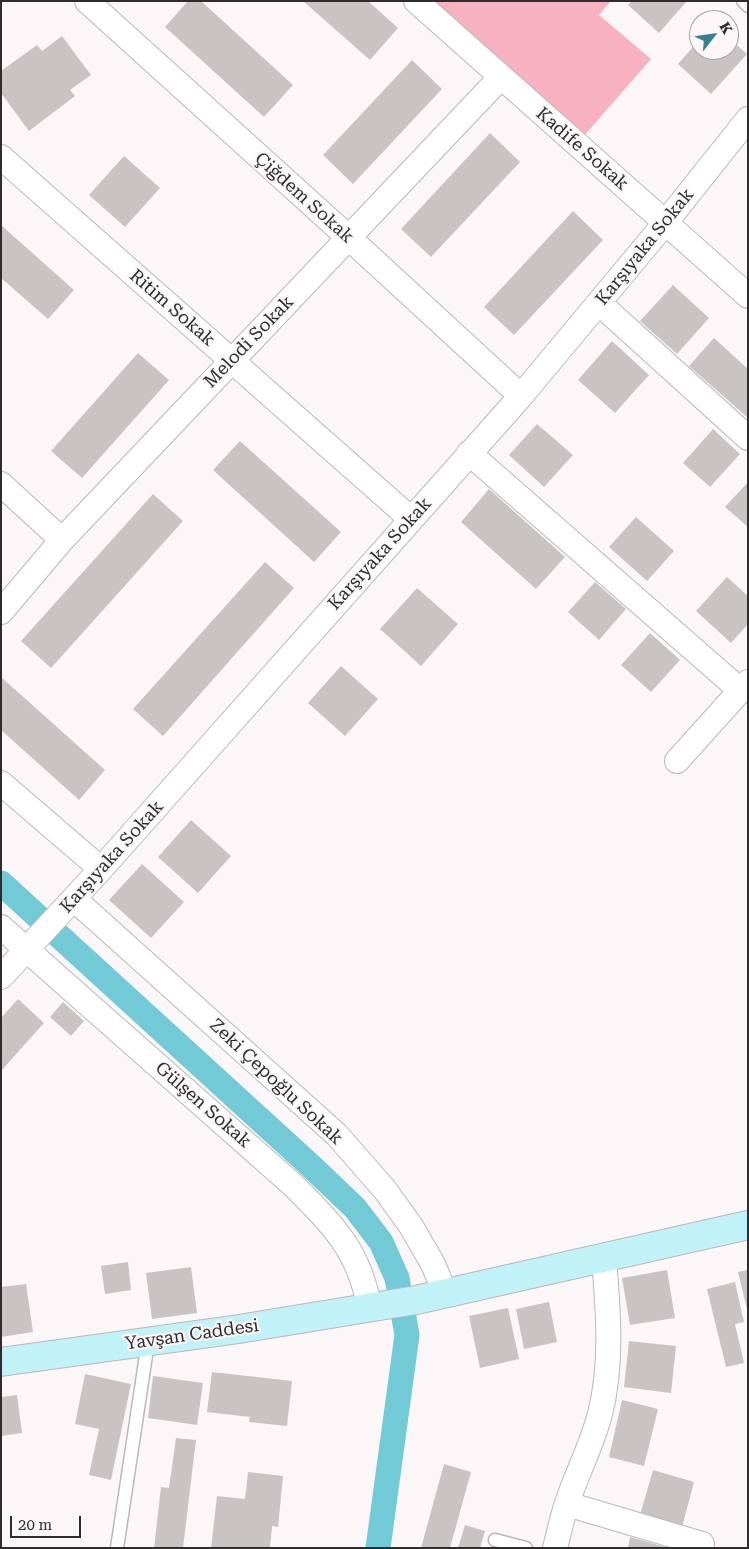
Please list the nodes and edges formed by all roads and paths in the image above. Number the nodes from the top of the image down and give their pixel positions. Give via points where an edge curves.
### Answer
1 (87, 1) edge
2 (416, 1) edge
3 (743, 1) edge
4 (748, 6) edge
5 (501, 77) junction
6 (748, 120) edge
7 (1, 157) edge
8 (666, 222) junction
9 (348, 237) junction
10 (748, 296) edge
11 (599, 303) junction
12 (232, 360) junction
13 (521, 396) junction
14 (748, 438) edge
15 (470, 453) junction
16 (1, 484) edge
17 (411, 519) junction
18 (62, 540) junction
19 (1, 612) edge
20 (744, 686) edge
21 (676, 761) dead end
22 (1, 783) edge
23 (101, 869) junction
24 (67, 907) junction
25 (1, 927) edge
26 (33, 945) junction
27 (1, 977) edge
28 (748, 1225) edge
29 (604, 1258) junction
30 (445, 1293) junction
31 (376, 1306) junction
32 (148, 1342) junction
33 (1, 1362) edge
34 (567, 1504) junction
35 (495, 1540) dead end
36 (117, 1548) edge
37 (526, 1548) edge
38 (555, 1548) edge
39 (701, 1548) edge

1 - 9 street, Çiğdem Sokak
2 - 5 street, Kadife Sokak
3 - 4 lane
5 - 8 street, Kadife Sokak
5 - 9 street, Melodi Sokak
6 - 8 street, Karşıyaka Sokak
7 - 12 street, Ritim Sokak
8 - 10 street, Kadife Sokak
8 - 11 street, Karşıyaka Sokak
9 - 12 street, Melodi Sokak
9 - 13 street, Çiğdem Sokak
11 - 13 street, Karşıyaka Sokak
11 - 14 street
12 - 17 street, Ritim Sokak
12 - 18 street, Melodi Sokak
13 - 15 street, Karşıyaka Sokak
15 - 17 street, Karşıyaka Sokak
15 - 20 street
16 - 18 street
17 - 23 street, Karşıyaka Sokak
18 - 19 street, Melodi Sokak
20 - 21 street
22 - 23 street
23 - 24 street, Karşıyaka Sokak
24 - 26 street, Karşıyaka Sokak
24 - 30 street, Zeki Çepoğlu Sokak via 337,1135 385,1190 411,1226
25 - 26 street, Gülşen Sokak
26 - 27 street, Karşıyaka Sokak
26 - 31 street, Gülşen Sokak via 294,1185 332,1225 356,1261
28 - 29 street, Yavşan Caddesi
29 - 30 street, Yavşan Caddesi
29 - 34 street via 610,1322 605,1392
30 - 31 street, Yavşan Caddesi
31 - 32 street, Yavşan Caddesi
32 - 33 street, Yavşan Caddesi
32 - 36 lane
34 - 38 street
34 - 39 street via 702,1544
35 - 37 lane

